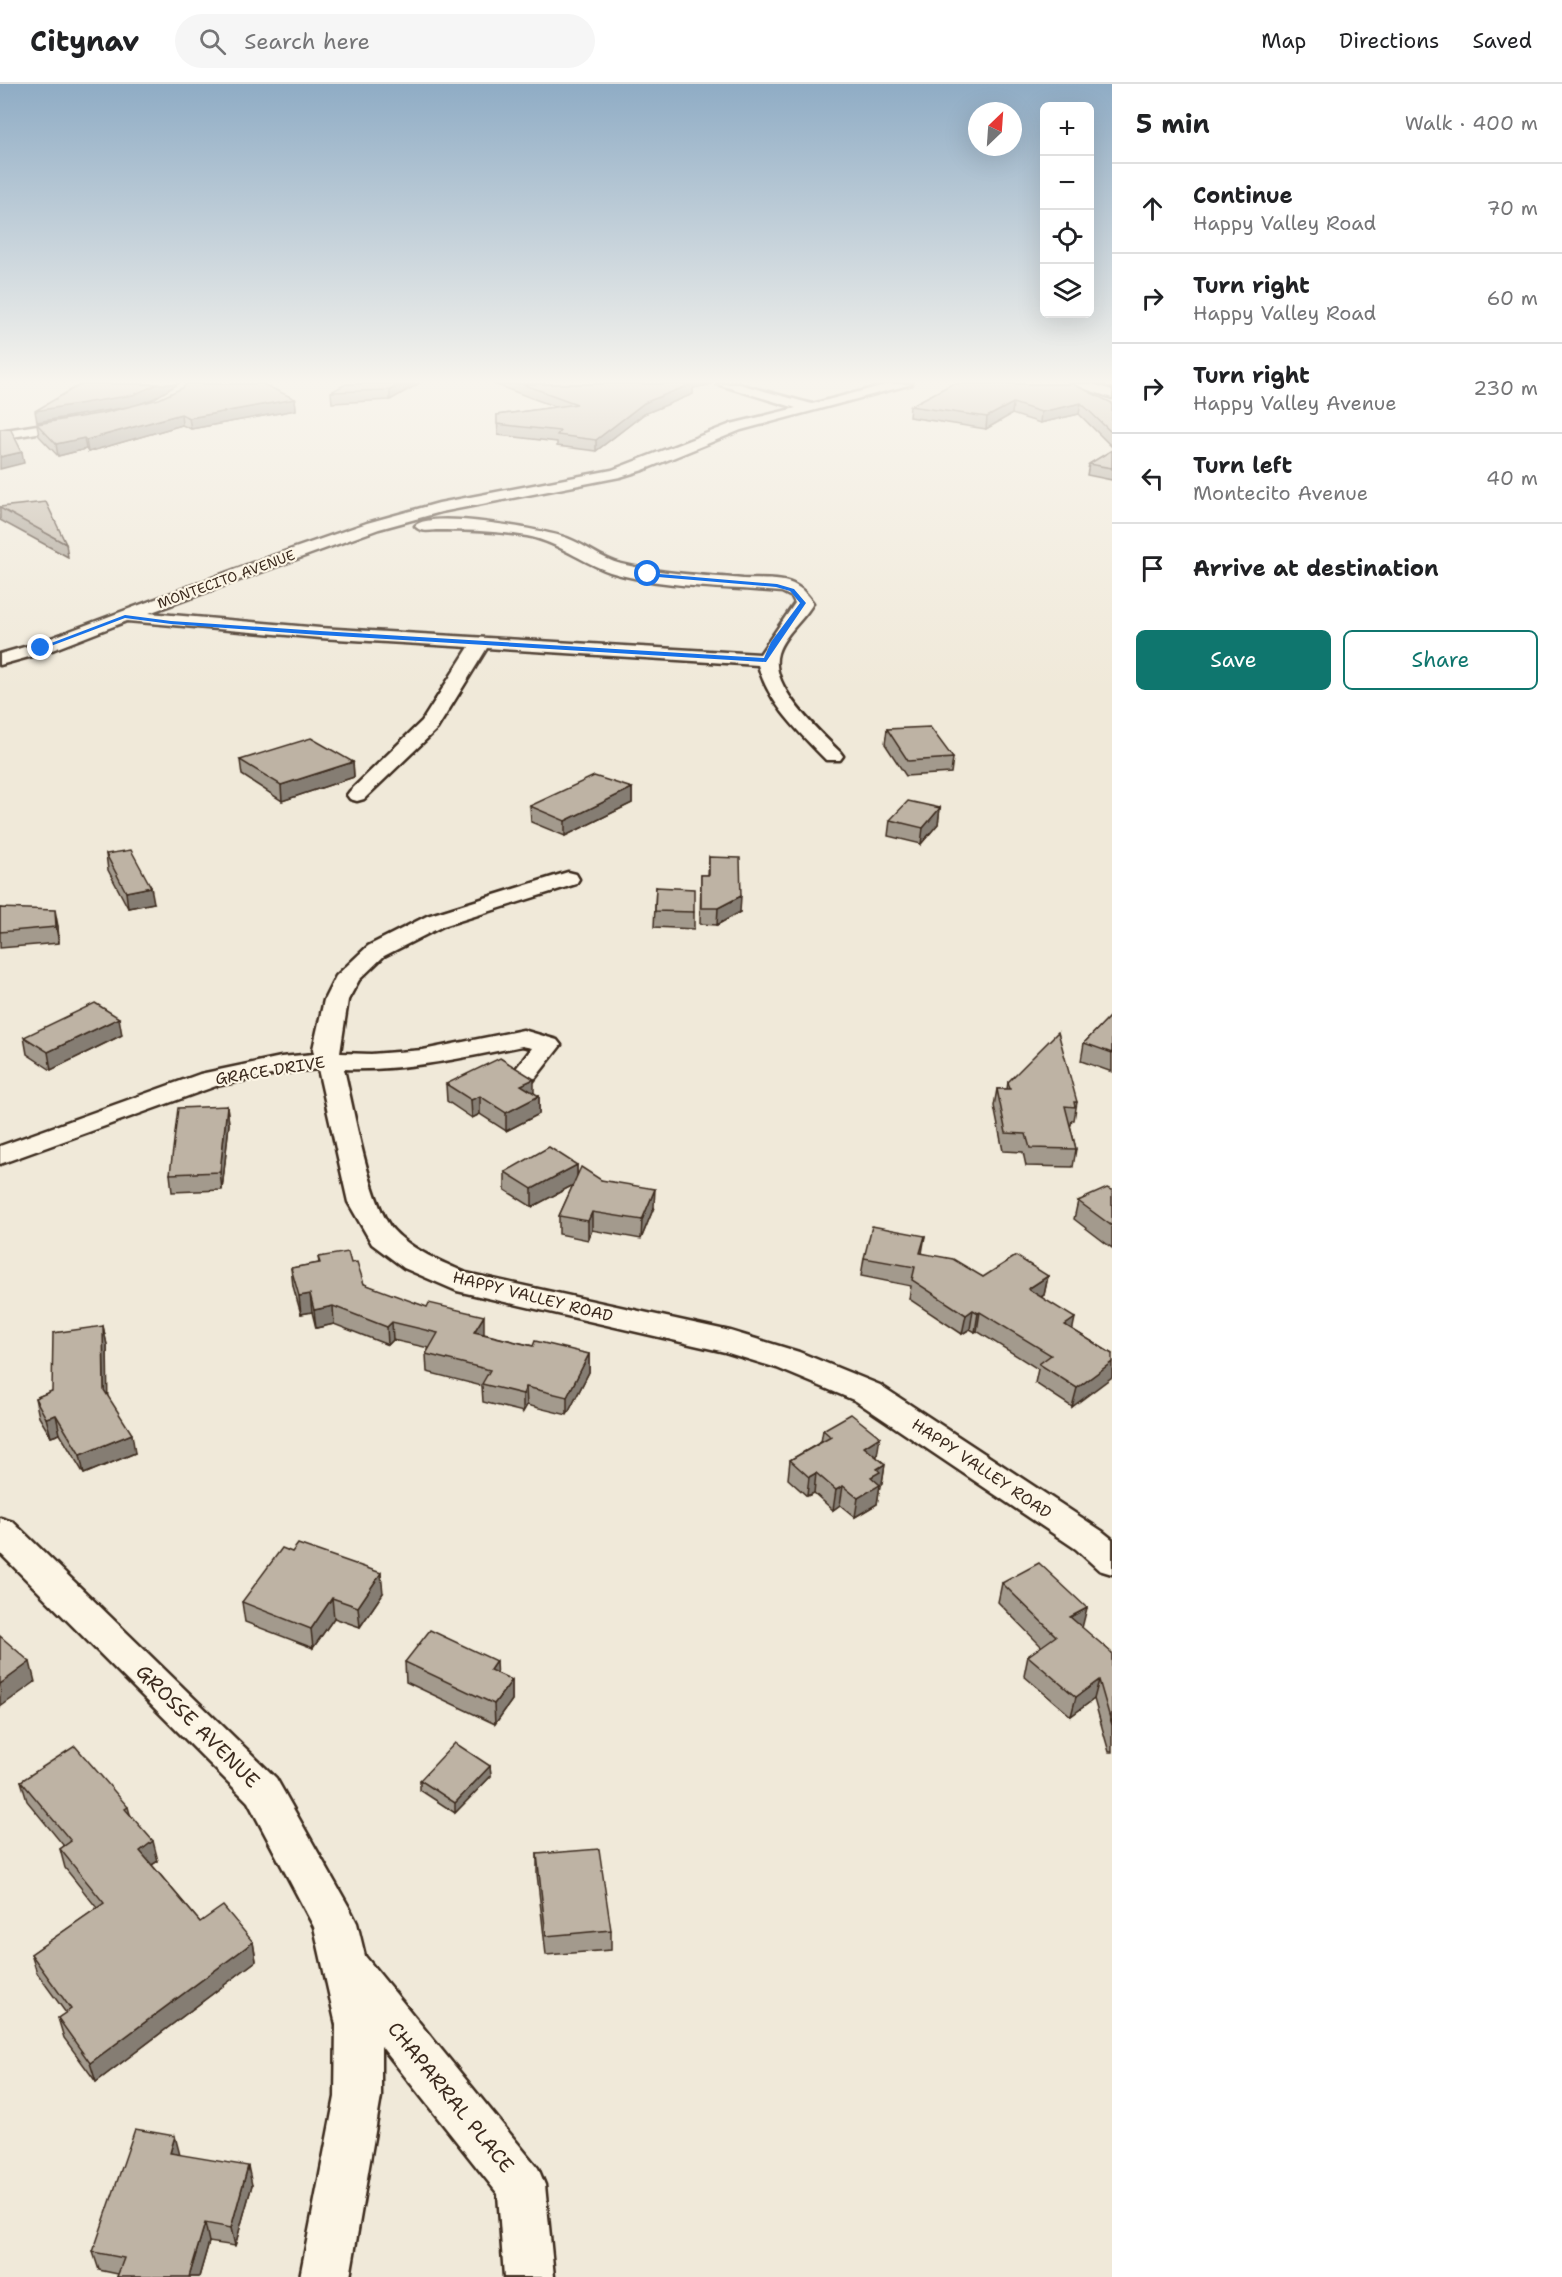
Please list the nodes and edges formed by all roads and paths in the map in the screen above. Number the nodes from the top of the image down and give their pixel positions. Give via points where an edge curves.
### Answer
1 (559, 486) edge
2 (373, 526) junction
3 (125, 616) junction
4 (481, 643) junction
5 (0, 660) edge
6 (766, 660) junction
7 (833, 756) dead end
8 (357, 795) dead end
9 (568, 879) dead end
10 (329, 1060) junction
11 (524, 1075) edge
12 (0, 1156) edge
13 (0, 1531) edge
14 (1112, 1560) edge
15 (345, 1964) junction
16 (325, 2277) edge
17 (529, 2277) edge

1 - 2 street, MONTECITO AVENUE via 439,508
2 - 3 street, MONTECITO AVENUE
2 - 6 street via 453,524 514,529 554,538 592,559 633,572 786,587 804,603 774,642
3 - 4 street
3 - 5 street, MONTECITO AVENUE
4 - 6 street
4 - 8 street via 430,724
6 - 7 street via 770,675 794,715
9 - 10 street, HAPPY VALLEY ROAD via 435,921 376,951 348,976 336,1000 327,1049
10 - 11 street, GRACE DRIVE via 423,1058 523,1038 548,1045
10 - 12 street, GRACE DRIVE via 209,1080
10 - 14 street, HAPPY VALLEY ROAD via 362,1202 382,1237 415,1261 457,1281 730,1342 788,1360 868,1393 1089,1540
13 - 15 street, GROSSE AVENUE via 262,1790 334,1923
15 - 16 street, GROSSE AVENUE via 359,2025 358,2097
15 - 17 street, CHAPARRAL PLACE via 521,2185

